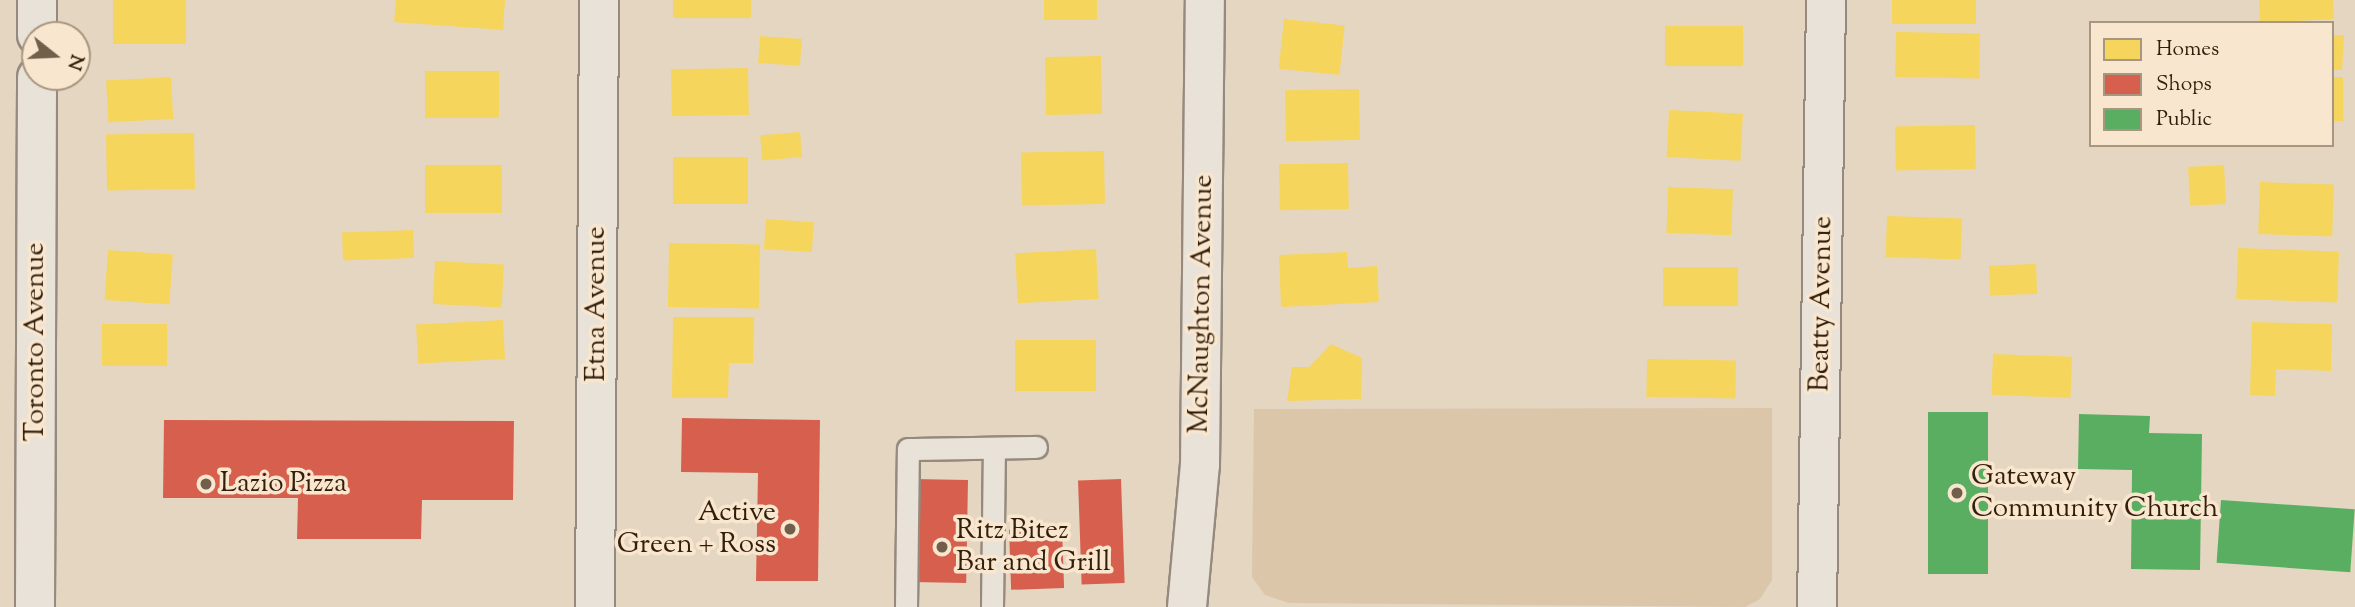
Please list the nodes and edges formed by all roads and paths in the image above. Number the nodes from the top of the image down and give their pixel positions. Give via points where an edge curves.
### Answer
1 (37, 0) edge
2 (599, 0) edge
3 (1205, 0) edge
4 (1826, 0) edge
5 (37, 21) edge
6 (37, 91) edge
7 (1036, 447) dead end
8 (994, 448) junction
9 (35, 607) edge
10 (595, 607) edge
11 (906, 607) edge
12 (992, 607) edge
13 (1187, 607) edge
14 (1817, 607) edge

1 - 5 street
2 - 10 street, Etna Avenue
3 - 13 street, McNaughton Avenue via 1200,466
4 - 14 street, Beatty Avenue
6 - 9 street, Toronto Avenue
7 - 8 lane
8 - 11 lane via 908,449
8 - 12 lane

